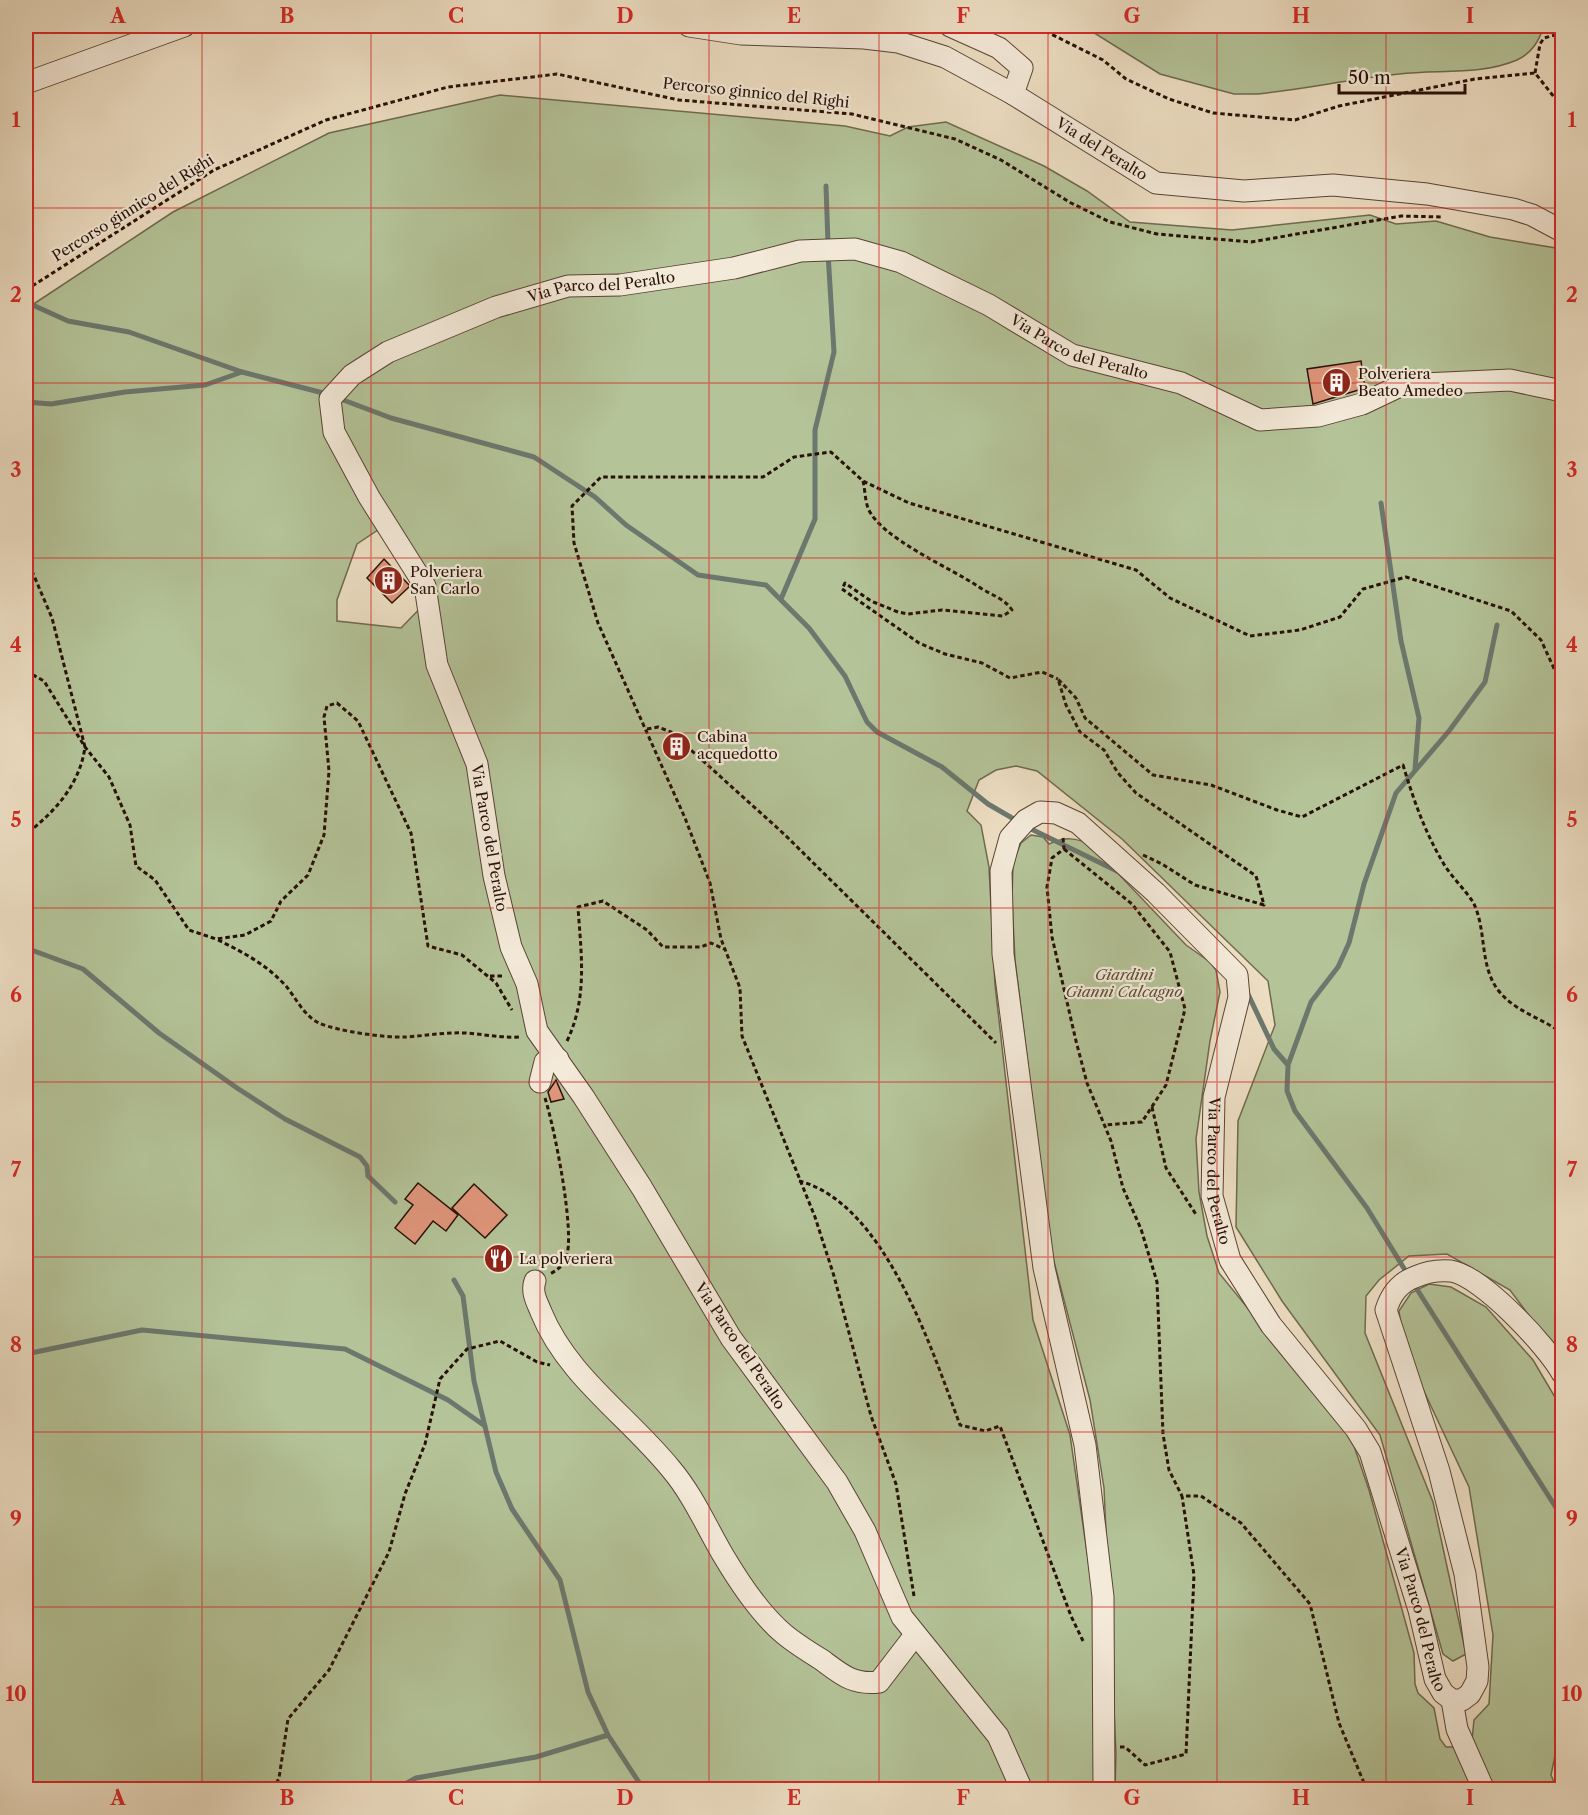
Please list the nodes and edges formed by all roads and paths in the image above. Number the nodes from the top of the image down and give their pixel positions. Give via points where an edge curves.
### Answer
1 (184, 26) edge
2 (689, 26) edge
3 (950, 26) edge
4 (1016, 26) edge
5 (1562, 26) edge
6 (1535, 73) junction
7 (26, 83) edge
8 (1013, 94) junction
9 (1563, 107) edge
10 (1436, 217) dead end
11 (1563, 231) edge
12 (26, 290) edge
13 (1563, 391) edge
14 (863, 481) junction
15 (26, 557) edge
16 (26, 670) edge
17 (1058, 679) junction
18 (1563, 686) edge
19 (647, 729) junction
20 (85, 747) junction
21 (26, 834) edge
22 (1056, 835) dead end
23 (1064, 849) junction
24 (1135, 852) dead end
25 (216, 939) junction
26 (724, 949) junction
27 (488, 976) dead end
28 (1563, 1033) edge
29 (527, 1036) dead end
30 (558, 1059) junction
31 (1018, 1064) junction
32 (540, 1082) joint
33 (1152, 1106) junction
34 (1105, 1125) junction
35 (799, 1181) junction
36 (1197, 1216) dead end
37 (535, 1281) joint
38 (578, 1372) junction
39 (1563, 1373) edge
40 (1182, 1496) junction
41 (914, 1606) dead end
42 (915, 1635) junction
43 (1085, 1645) dead end
44 (1452, 1700) junction
45 (1105, 1745) junction
46 (273, 1790) edge
47 (1022, 1790) edge
48 (1104, 1790) edge
49 (1367, 1790) edge
50 (1484, 1790) edge

1 - 7 street
2 - 8 street, Via del Peralto via 741,34 824,35 898,42 945,57
3 - 8 street via 999,48 1022,68
4 - 6 path via 1045,32 1103,60 1126,79 1213,113 1295,120 1339,106 1475,79
5 - 6 path via 1559,34 1540,44
6 - 9 path
8 - 11 street, Via del Peralto via 1156,183 1244,191 1333,185 1427,194 1513,209
10 - 12 path, Percorso ginnico del Righi via 1401,216 1251,242 1156,234 1110,222 1001,160 955,139 852,114 679,100 557,74 448,87 326,120 214,170
13 - 30 street, Via Parco del Peralto via 1510,380 1402,385 1362,404 1318,416 1260,420 1181,383 1072,355 989,305 910,267 855,249 800,251 735,268 620,285 568,286 496,307 388,352 352,375 330,399 334,432 425,586 437,665 477,764 494,876 511,947 527,984 537,1031
14 - 17 path via 867,506 874,519 909,549 967,577 1012,610 1003,616 942,610 908,614 871,601 845,583 842,589 919,642 945,654 982,663 1010,678 1042,672
14 - 18 path via 909,503 1136,570 1170,598 1250,636 1300,630 1340,617 1363,589 1406,577 1511,611 1541,640
14 - 19 path via 831,452 794,457 763,477 601,477 572,506 574,543 598,624
15 - 20 path via 52,618
16 - 20 path via 44,681
17 - 24 path via 1080,732 1104,750 1118,773 1156,809 1256,876 1264,905 1195,885
17 - 28 path via 1076,698 1085,718 1153,775 1211,786 1302,817 1403,765 1428,836 1473,903 1488,968 1498,990 1517,1008
19 - 26 path via 710,883
19 - 31 path via 658,727 671,732 766,818
20 - 21 path via 82,768 65,798
20 - 25 path via 109,777 126,815 136,866 155,880 189,930
22 - 23 path via 1064,838
23 - 33 path via 1132,904 1170,952 1185,1009 1166,1085
23 - 34 path via 1052,858 1047,887 1052,937 1078,1052
25 - 27 path via 245,935 271,921 281,901 308,875 324,835 329,771 324,717 327,706 337,703 358,721 411,833 428,946 462,955
25 - 29 path via 253,957 285,985 318,1023 340,1030 406,1037 423,1033
26 - 30 path via 711,943 701,947 663,947 647,930 603,901 578,907 582,992 578,1019
26 - 35 path via 740,988 742,1036
30 - 32 street via 545,1062
30 - 42 street, Via Parco del Peralto via 642,1188 731,1338 837,1482 865,1530 897,1607
31 - 44 street, Via Parco del Peralto via 1003,954 1001,871 1010,838 1026,820 1040,812 1056,813 1089,832 1237,975 1239,997 1214,1097 1213,1119 1212,1196 1230,1260 1271,1325 1356,1428 1370,1452 1419,1610 1435,1679
31 - 45 street, Via Parco del Peralto via 1044,1268 1085,1445 1103,1597
32 - 37 path via 553,1121 568,1247 559,1269
33 - 34 path via 1142,1122
33 - 36 path via 1166,1168
34 - 40 path via 1157,1282 1164,1434 1169,1470
35 - 41 path via 834,1276 868,1406 896,1484
35 - 43 path via 848,1208 888,1259 923,1325 960,1425 985,1431 1000,1426
37 - 38 street via 535,1297 550,1336
38 - 42 street via 672,1469 715,1520 723,1555 764,1614 784,1634 845,1677 862,1684 879,1682
38 - 46 path via 537,1362 500,1341 467,1349 440,1379 425,1444 405,1494 389,1552 329,1670 288,1719 279,1778
39 - 44 street, Via Parco del Peralto via 1502,1303 1465,1277 1437,1271 1411,1279 1390,1298 1386,1310 1439,1471 1465,1574 1477,1674 1470,1695
40 - 45 path via 1194,1575 1186,1754 1145,1766 1125,1747
40 - 49 path via 1201,1496 1241,1523 1310,1604 1339,1723
42 - 47 street, Via Parco del Peralto via 998,1736
44 - 50 street via 1456,1729
45 - 48 street, Via Parco del Peralto

